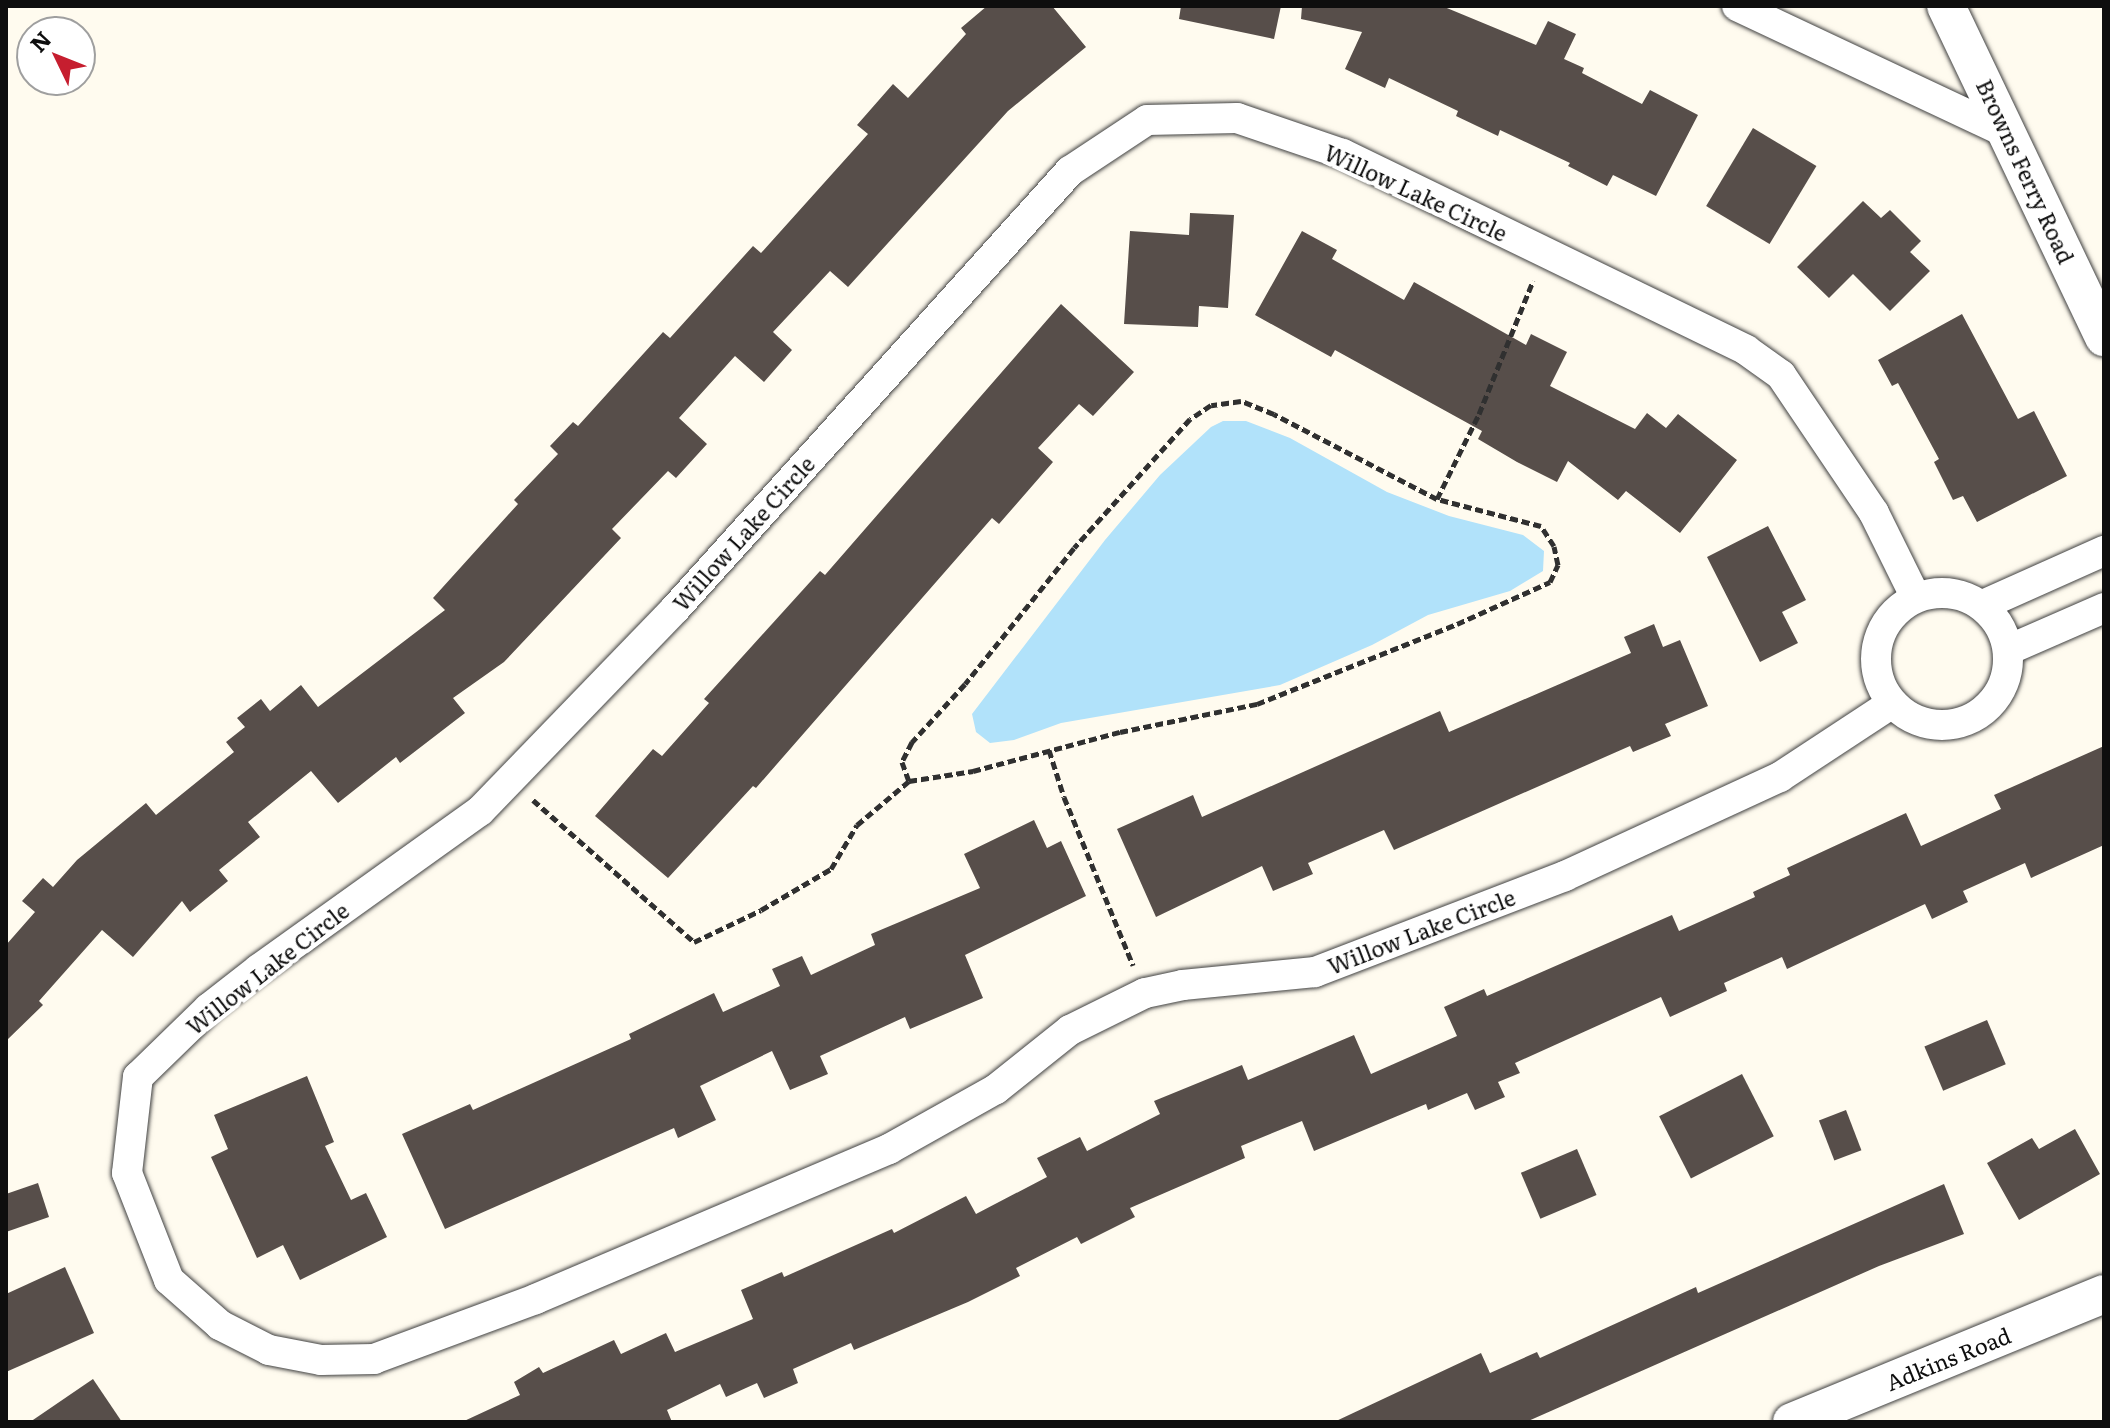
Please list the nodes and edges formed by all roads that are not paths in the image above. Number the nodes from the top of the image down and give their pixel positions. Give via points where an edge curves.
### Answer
1 (1737, 6) edge
2 (1946, 6) edge
3 (2009, 134) junction
4 (2104, 337) edge
5 (2104, 551) edge
6 (1915, 596) junction
7 (1983, 605) junction
8 (2104, 608) edge
9 (2008, 650) junction
10 (1891, 704) junction
11 (2104, 1294) edge
12 (1792, 1422) edge

1 - 3 street
2 - 3 street, Browns Ferry Road
3 - 4 street, Browns Ferry Road
5 - 7 street
6 - 7 street via 1951,591
6 - 10 street via 1883,624 1874,666
6 - 10 street, Willow Lake Circle via 1874,513 1781,375 1746,350 1343,154 1237,118 1147,120 1070,171 675,609 512,781 480,811 222,998 138,1077 127,1173 169,1280 220,1325 269,1350 321,1360 374,1359 536,1299 889,1149 996,1089 1070,1030 1145,993 1328,967 1593,865 1780,777
7 - 9 street via 2000,625
8 - 9 street
9 - 10 street via 2003,686 1980,714 1953,725 1923,724
11 - 12 street, Adkins Road

